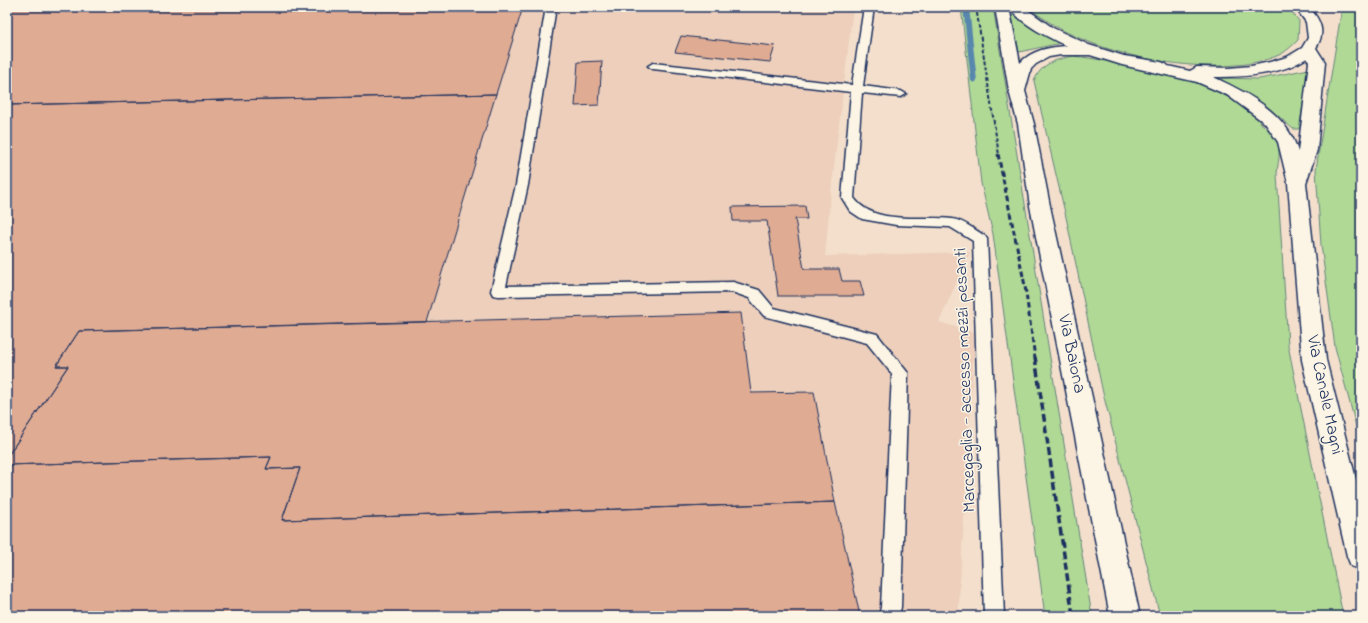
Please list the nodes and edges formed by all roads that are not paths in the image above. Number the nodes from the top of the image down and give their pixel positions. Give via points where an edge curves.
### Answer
1 (551, 7) edge
2 (869, 7) edge
3 (1002, 7) edge
4 (1016, 7) edge
5 (1302, 7) edge
6 (1322, 7) edge
7 (1313, 22) junction
8 (1309, 50) junction
9 (1108, 56) junction
10 (653, 66) dead end
11 (1147, 66) junction
12 (857, 89) junction
13 (1017, 91) junction
14 (901, 94) dead end
15 (1296, 183) junction
16 (1361, 556) edge
17 (889, 616) edge
18 (994, 616) edge
19 (1125, 616) edge

1 - 17 lane via 522,185 498,291 734,287 754,294 769,312 872,338 900,373 892,607
2 - 12 lane, Marcegaglia - accesso mezzi pesanti
3 - 13 main road, Via Baiona
4 - 9 main road via 1031,21 1064,40
5 - 7 main road
6 - 7 main road
7 - 8 main road via 1316,36
8 - 11 main road via 1286,64 1248,72 1200,72
8 - 15 main road, Via Canale Magni via 1317,62 1308,150
9 - 11 main road
9 - 13 main road via 1077,51 1043,55 1024,66
10 - 12 lane
11 - 15 main road, Via Canale Magni via 1202,78 1233,92 1271,119 1287,142
12 - 14 lane
12 - 18 lane, Marcegaglia - accesso mezzi pesanti via 848,198 855,208 867,216 896,221 953,223 980,239
13 - 19 main road, Via Baiona via 1026,124 1040,206
15 - 16 main road, Via Canale Magni via 1314,360

